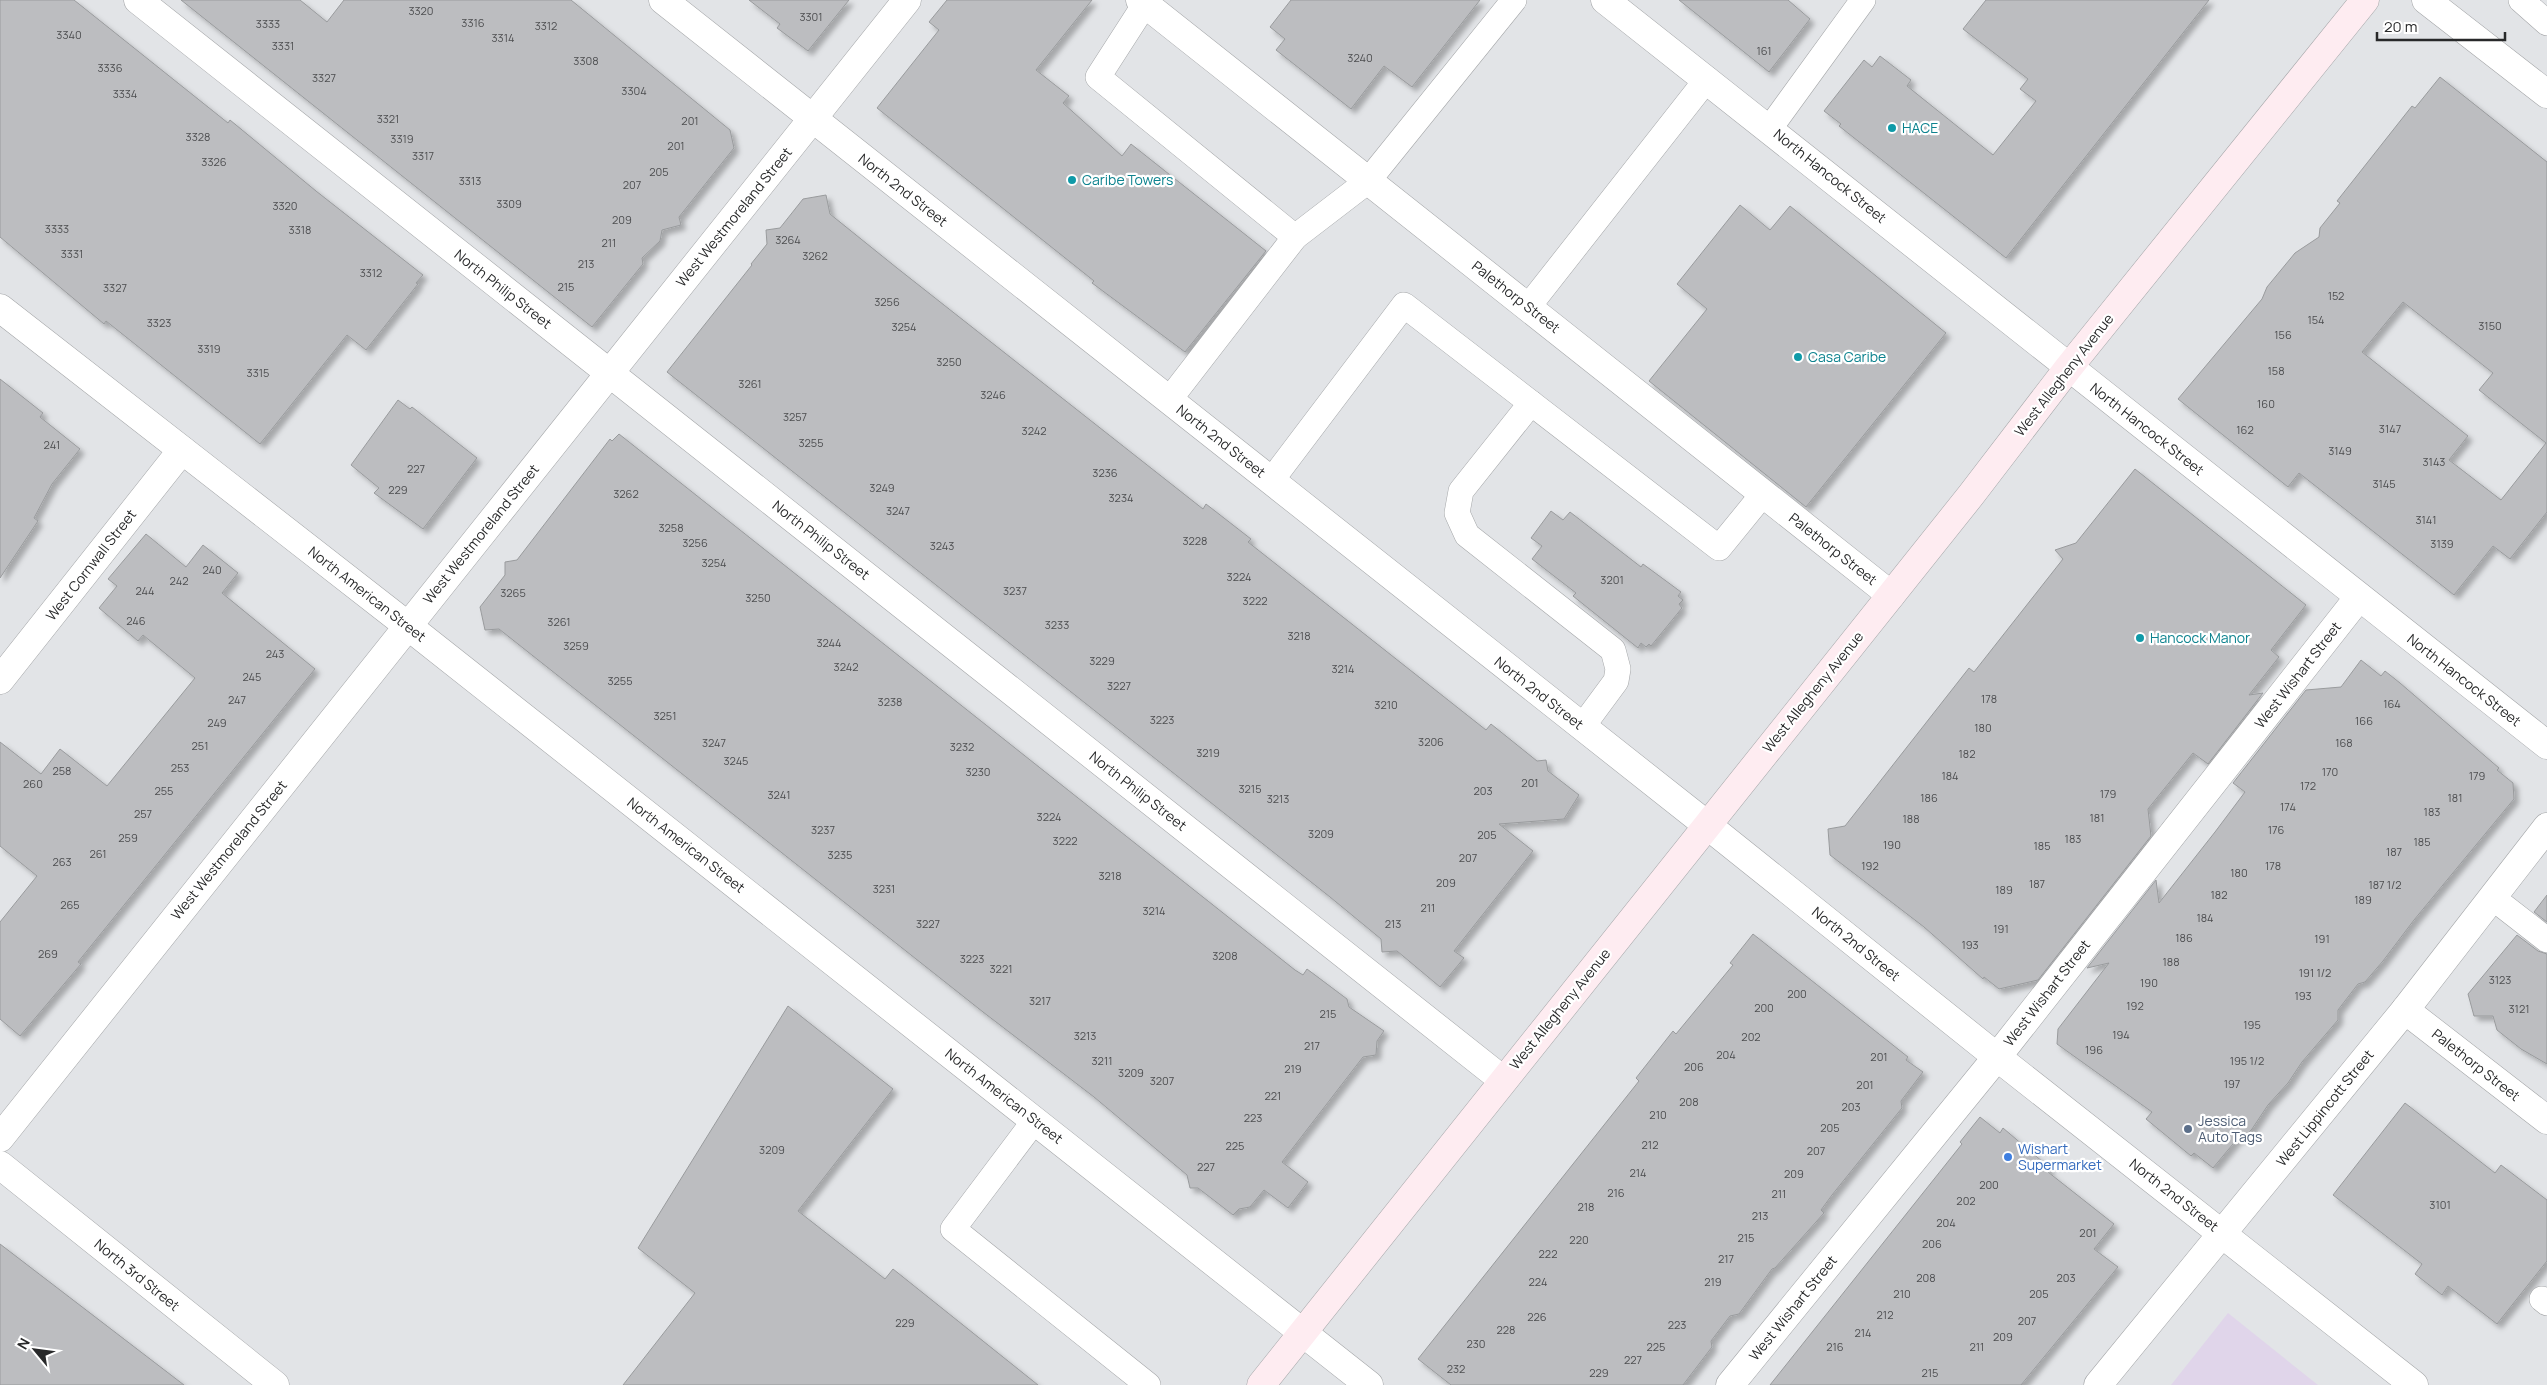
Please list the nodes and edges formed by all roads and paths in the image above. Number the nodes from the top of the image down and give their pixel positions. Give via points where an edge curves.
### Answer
1 (138, 0) edge
2 (663, 0) edge
3 (907, 0) edge
4 (1514, 0) edge
5 (1606, 0) edge
6 (1863, 0) edge
7 (2365, 0) edge
8 (2426, 0) edge
9 (2521, 0) edge
10 (1143, 2) edge
11 (2547, 23) edge
12 (1707, 79) junction
13 (2547, 94) edge
14 (813, 118) junction
15 (1770, 128) junction
16 (1368, 181) junction
17 (1295, 236) junction
18 (1528, 307) junction
19 (0, 308) edge
20 (2069, 367) junction
21 (610, 373) junction
22 (1169, 400) junction
23 (1531, 403) junction
24 (182, 450) junction
25 (1271, 481) junction
26 (1763, 494) junction
27 (1891, 595) junction
28 (2359, 597) junction
29 (408, 626) junction
30 (0, 680) edge
31 (1582, 727) junction
32 (2547, 745) edge
33 (1707, 825) junction
34 (2547, 827) edge
35 (2493, 898) junction
36 (2547, 940) edge
37 (2405, 1010) junction
38 (1997, 1057) junction
39 (1503, 1080) junction
40 (1035, 1120) junction
41 (2547, 1120) edge
42 (0, 1138) edge
43 (0, 1166) edge
44 (2223, 1234) junction
45 (1303, 1332) junction
46 (275, 1385) edge
47 (1148, 1385) edge
48 (1261, 1385) edge
49 (1369, 1385) edge
50 (1730, 1385) edge
51 (2098, 1385) edge
52 (2414, 1385) edge

1 - 21 street, North Philip Street
2 - 14 street, North 2nd Street
3 - 14 street, West Westmoreland Street
4 - 16 lane
5 - 12 street, North Hancock Street
6 - 15 lane
7 - 20 main road, West Allegheny Avenue
8 - 13 street
9 - 11 lane
10 - 16 street, Palethorp Street
10 - 17 lane via 1098,77
12 - 15 street, North Hancock Street
12 - 18 lane
14 - 21 street, West Westmoreland Street
14 - 22 street, North 2nd Street
15 - 20 street, North Hancock Street
16 - 17 lane
16 - 18 street, Palethorp Street
17 - 22 lane
18 - 26 street, Palethorp Street
19 - 24 street, North American Street
20 - 27 main road, West Allegheny Avenue
20 - 28 street, North Hancock Street
21 - 29 street, West Westmoreland Street
21 - 39 street, North Philip Street
22 - 25 street, North 2nd Street
23 - 25 lane via 1404,305
23 - 26 lane via 1719,548
23 - 31 lane via 1461,491 1457,513 1467,535 1613,650 1618,669 1616,681
24 - 29 street, North American Street
24 - 30 street, West Cornwall Street
25 - 31 street, North 2nd Street
26 - 27 street, Palethorp Street
27 - 33 main road, West Allegheny Avenue
28 - 32 street, North Hancock Street
28 - 38 street, West Wishart Street
29 - 40 street, North American Street
29 - 42 street, West Westmoreland Street
31 - 33 street, North 2nd Street
33 - 38 street, North 2nd Street
33 - 39 main road, West Allegheny Avenue
34 - 35 street, West Lippincott Street
35 - 36 lane
35 - 37 street, West Lippincott Street
37 - 41 street, Palethorp Street
37 - 44 street, West Lippincott Street
38 - 44 street, North 2nd Street
38 - 50 street, West Wishart Street
39 - 45 main road, West Allegheny Avenue
40 - 45 street, North American Street
40 - 47 lane via 953,1229
43 - 46 street, North 3rd Street
44 - 51 street, West Lippincott Street
44 - 52 street, North 2nd Street
45 - 48 main road, West Allegheny Avenue
45 - 49 street, North American Street

